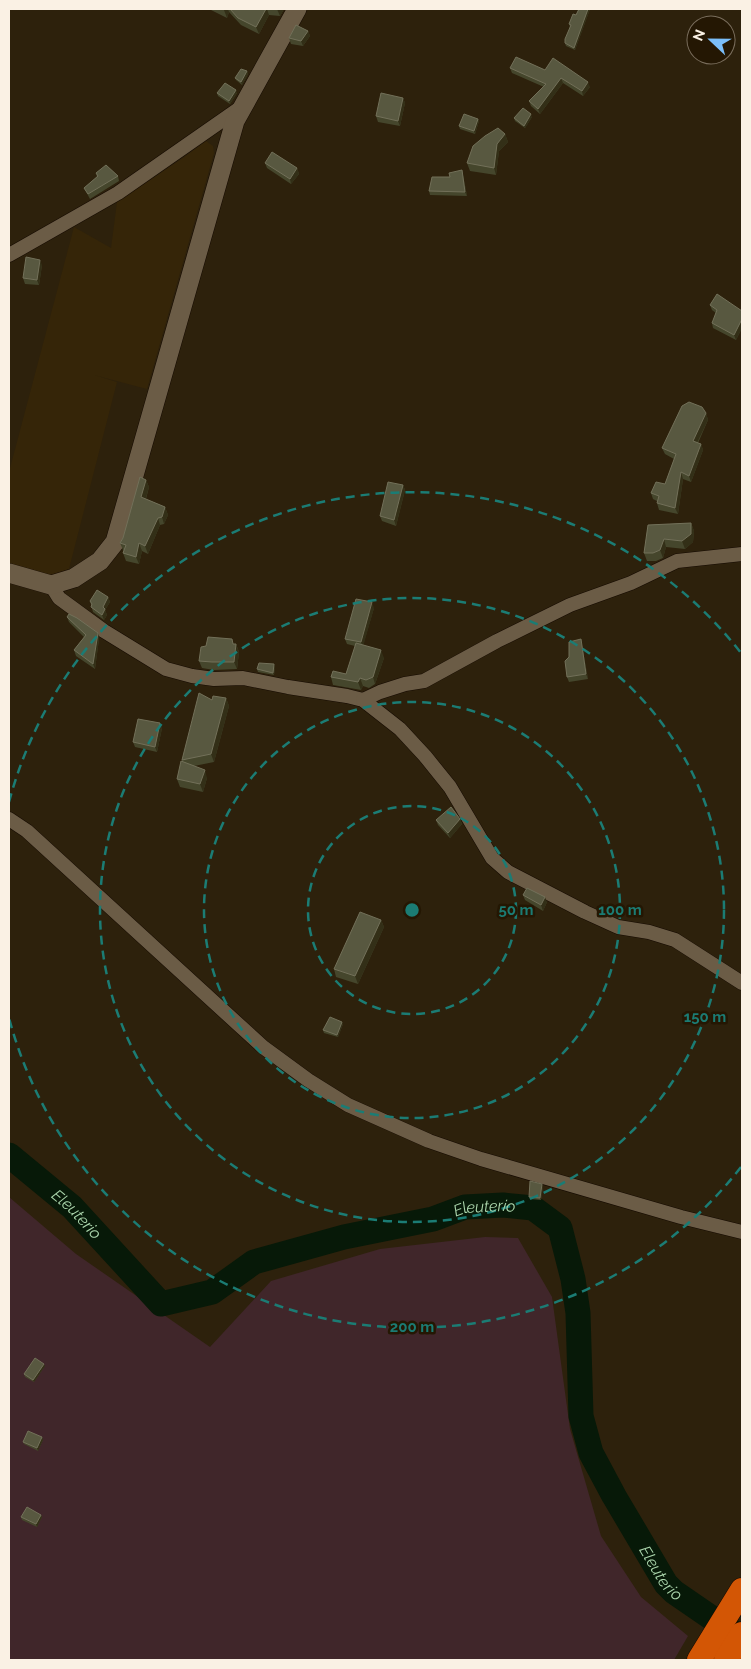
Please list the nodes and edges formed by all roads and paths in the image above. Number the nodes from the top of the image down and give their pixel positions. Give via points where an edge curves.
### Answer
1 (297, 9) edge
2 (246, 103) junction
3 (9, 255) edge
4 (742, 554) edge
5 (9, 573) edge
6 (51, 585) junction
7 (363, 700) junction
8 (9, 819) edge
9 (742, 983) edge
10 (742, 1232) edge
11 (742, 1590) edge
12 (742, 1634) edge
13 (698, 1660) edge
14 (726, 1660) edge

1 - 2 street
2 - 3 street via 118,192
2 - 6 street via 235,121 115,542 100,561 74,578
4 - 7 street via 678,561 631,583 570,605 424,681 405,684
5 - 6 street
6 - 7 street via 59,598 104,631 166,669 214,679 243,678
7 - 9 street via 400,729 425,756 450,787 492,858 508,872 618,927 674,940
8 - 10 street via 27,831 263,1047 348,1105 429,1141 481,1159
11 - 13 highway
12 - 14 highway

